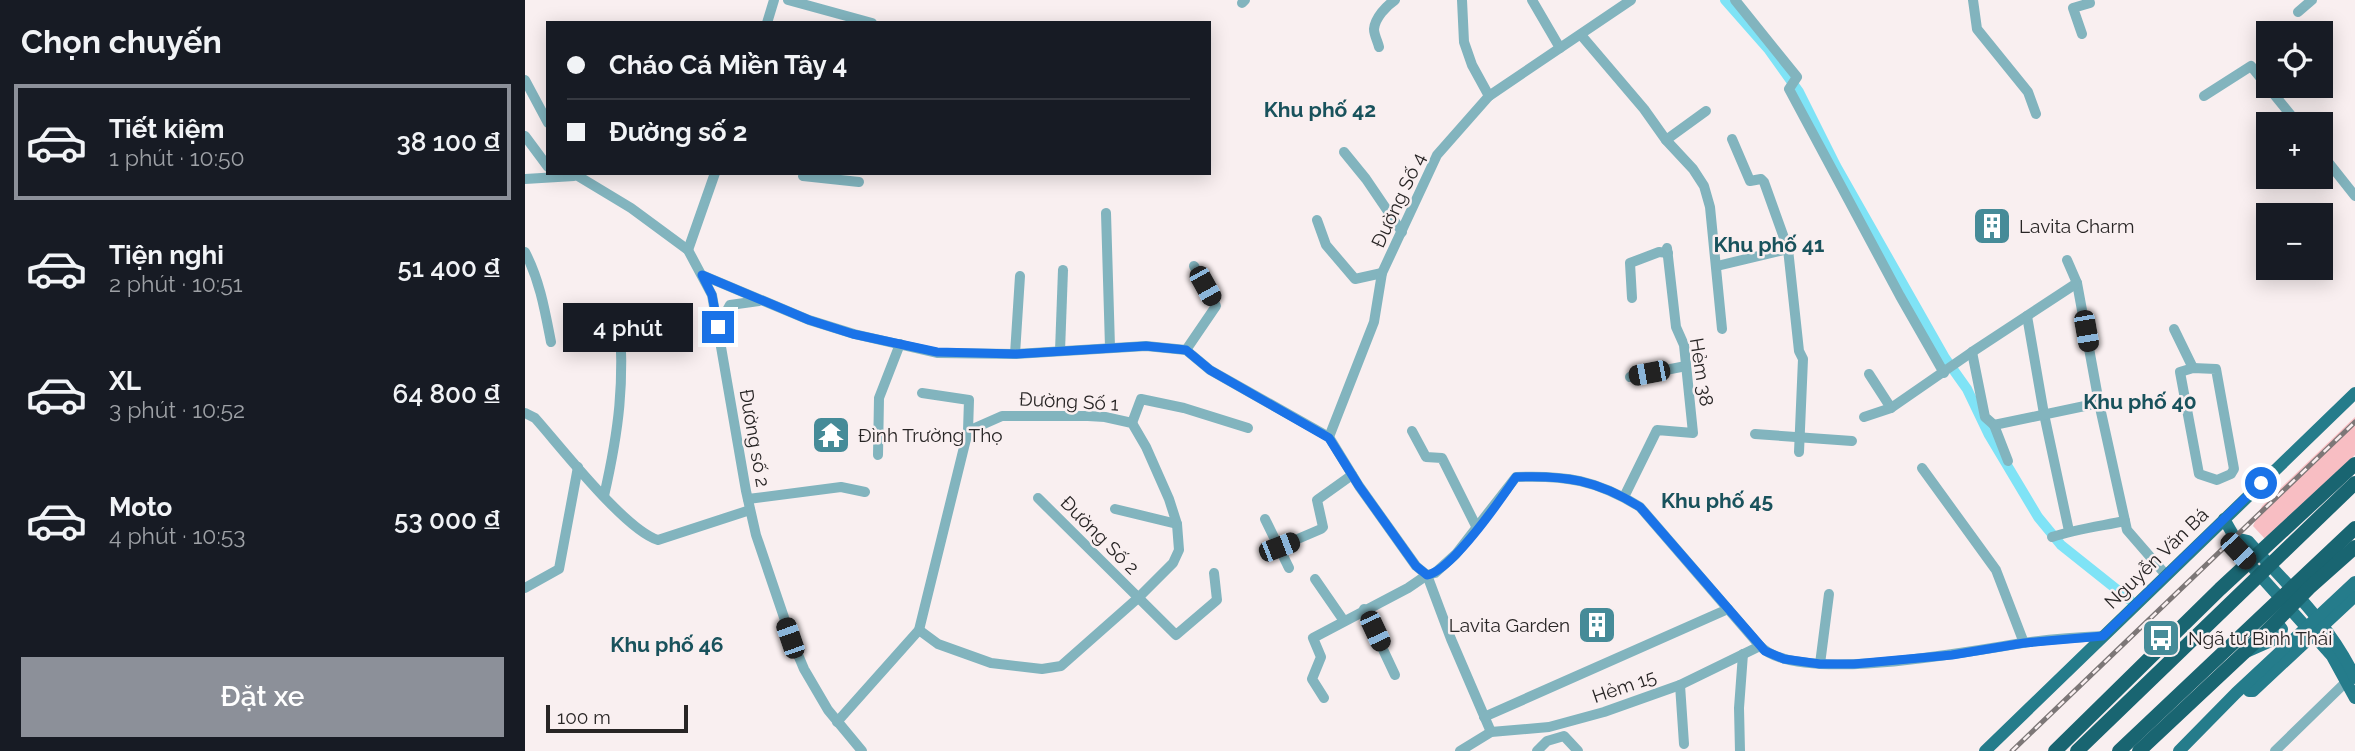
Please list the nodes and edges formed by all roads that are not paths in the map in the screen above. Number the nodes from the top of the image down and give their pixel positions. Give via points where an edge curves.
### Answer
1 (774, 0) edge
2 (788, 0) edge
3 (1395, 0) edge
4 (1462, 0) edge
5 (1532, 0) edge
6 (1631, 0) edge
7 (1735, 0) edge
8 (1973, 0) edge
9 (2089, 0) edge
10 (2312, 0) edge
11 (2298, 12) dead end
12 (841, 18) edge
13 (768, 21) edge
14 (860, 21) edge
15 (2082, 34) dead end
16 (1581, 35) junction
17 (1379, 47) dead end
18 (1560, 48) junction
19 (525, 80) edge
20 (1489, 96) junction
21 (2204, 96) dead end
22 (1706, 111) dead end
23 (2288, 112) edge
24 (2036, 114) dead end
25 (546, 119) edge
26 (525, 136) edge
27 (1732, 138) dead end
28 (1666, 140) junction
29 (1344, 152) dead end
30 (546, 164) edge
31 (2333, 168) edge
32 (554, 175) edge
33 (576, 175) edge
34 (714, 175) edge
35 (803, 175) edge
36 (525, 179) edge
37 (859, 182) dead end
38 (2355, 196) edge
39 (1106, 213) dead end
40 (1317, 220) dead end
41 (1402, 232) junction
42 (1788, 249) junction
43 (688, 250) junction
44 (525, 252) edge
45 (2067, 260) dead end
46 (1717, 266) junction
47 (1194, 267) dead end
48 (1063, 270) dead end
49 (1382, 273) junction
50 (702, 275) junction
51 (1020, 276) dead end
52 (2077, 283) junction
53 (1632, 298) dead end
54 (763, 301) junction
55 (619, 313) dead end
56 (2027, 317) junction
57 (718, 327) junction
58 (1722, 329) dead end
59 (2174, 329) dead end
60 (551, 342) dead end
61 (900, 344) junction
62 (1110, 347) junction
63 (1186, 350) junction
64 (1060, 351) junction
65 (1972, 352) junction
66 (1016, 354) junction
67 (1686, 366) junction
68 (2193, 368) junction
69 (1944, 373) junction
70 (1869, 374) dead end
71 (1630, 377) dead end
72 (922, 393) dead end
73 (2355, 393) edge
74 (2099, 403) junction
75 (1891, 408) junction
76 (525, 413) edge
77 (2044, 414) junction
78 (1864, 417) dead end
79 (1132, 423) junction
80 (1994, 425) junction
81 (1248, 428) dead end
82 (968, 431) junction
83 (1412, 431) dead end
84 (1755, 434) dead end
85 (1329, 438) junction
86 (1800, 438) junction
87 (1853, 441) dead end
88 (1799, 452) dead end
89 (878, 455) dead end
90 (2008, 461) dead end
91 (2355, 464) edge
92 (578, 467) junction
93 (1922, 468) dead end
94 (1352, 475) junction
95 (2355, 483) edge
96 (865, 492) dead end
97 (604, 496) junction
98 (1624, 497) junction
99 (1038, 498) dead end
100 (749, 504) junction
101 (1115, 509) dead end
102 (1265, 519) dead end
103 (2224, 519) junction
104 (2125, 521) junction
105 (1177, 524) junction
106 (1477, 528) junction
107 (2355, 528) edge
108 (2069, 531) junction
109 (2052, 537) dead end
110 (1279, 547) junction
111 (2352, 550) edge
112 (2253, 557) junction
113 (1289, 568) dead end
114 (2265, 570) junction
115 (1214, 573) dead end
116 (1427, 575) junction
117 (2166, 575) junction
118 (1315, 579) dead end
119 (2355, 582) edge
120 (525, 588) edge
121 (1829, 594) dead end
122 (2355, 596) edge
123 (1138, 598) junction
124 (2289, 598) junction
125 (1728, 608) junction
126 (1364, 609) junction
127 (1344, 621) junction
128 (2276, 621) junction
129 (2254, 623) junction
130 (2316, 627) junction
131 (919, 630) junction
132 (2103, 636) junction
133 (2024, 643) junction
134 (1760, 646) junction
135 (1743, 654) junction
136 (1820, 664) junction
137 (1395, 675) dead end
138 (2351, 679) edge
139 (1680, 685) junction
140 (1324, 698) dead end
141 (2355, 698) edge
142 (1484, 717) junction
143 (837, 722) junction
144 (1491, 732) junction
145 (1684, 744) dead end
146 (862, 751) edge
147 (1460, 751) edge
148 (1537, 751) edge
149 (1578, 751) edge
150 (1740, 751) edge
151 (1985, 751) edge
152 (2055, 751) edge
153 (2077, 751) edge
154 (2119, 751) edge
155 (2139, 751) edge
156 (2179, 751) edge
157 (2275, 751) edge

1 - 13 street
2 - 12 street
3 - 17 street via 1375,26
4 - 20 street via 1464,42
5 - 18 street
6 - 16 street
7 - 69 street via 1797,76 1789,89
8 - 24 street via 1977,29 2028,92
9 - 15 street via 2073,8
10 - 11 street
12 - 14 street
16 - 18 street, Đường Số 4
16 - 28 street
18 - 20 street, Đường Số 4
19 - 25 street
20 - 41 street, Đường Số 4 via 1437,155
21 - 23 street via 2251,65
22 - 28 street
26 - 30 street
27 - 42 street via 1750,181 1764,182
28 - 46 street via 1704,186
29 - 41 street
31 - 38 street
32 - 36 street
33 - 43 street, Đường số 2
34 - 43 street
35 - 37 street
39 - 62 street
40 - 49 street via 1326,245 1355,279
41 - 49 street, Đường Số 4
42 - 46 street
42 - 86 street via 1803,359
43 - 50 street, Đường số 2
44 - 60 street via 541,292
45 - 52 street
46 - 58 street
47 - 63 street via 1216,306
48 - 64 street
49 - 85 street, Đường Số 4 via 1374,322
50 - 54 street
50 - 57 street, Đường số 2 via 712,295
51 - 66 street
52 - 56 street
52 - 74 street
53 - 67 street, Hẻm 38 via 1630,263 1668,250 1676,327
54 - 57 street via 730,305
54 - 61 street via 853,334
55 - 97 street via 620,409
56 - 65 street
56 - 77 street
57 - 100 street, Đường số 2
59 - 68 street
61 - 66 street via 937,352
61 - 89 street via 880,395
62 - 63 street
62 - 64 street
63 - 85 street via 1210,370
64 - 66 street
65 - 69 street
65 - 80 street via 1985,416
67 - 71 street
67 - 98 street, Hẻm 38 via 1693,433 1657,430
68 - 68 street via 2216,369 2234,469 2217,480 2199,474 2180,372
69 - 75 street
70 - 75 street
72 - 82 street via 969,400
73 - 103 main road, Nguyễn Văn Bá
74 - 77 street
74 - 104 street
75 - 78 street
76 - 92 street via 535,418
77 - 80 street
77 - 108 street
79 - 81 street via 1141,398
79 - 82 street, Đường Số 1 via 1105,416 1002,416
79 - 105 street, Đường Số 1 via 1161,478
80 - 90 street
82 - 131 street
83 - 106 street via 1426,457 1442,458
84 - 86 street
85 - 94 street
86 - 87 street
86 - 88 street
91 - 112 highway
92 - 97 street
92 - 120 street via 559,569
93 - 133 street via 1996,569
94 - 110 street via 1317,500 1323,527
94 - 116 street
95 - 114 highway
96 - 100 street via 841,487
97 - 100 street via 648,537 658,540
98 - 106 street via 1554,476 1516,477
98 - 125 street via 1640,507
99 - 123 street, Đường Số 2
100 - 143 street, Đường số 2 via 790,638 811,684
101 - 105 street
102 - 110 street
103 - 112 main road via 2235,538 2248,541
103 - 117 main road, Nguyễn Văn Bá
104 - 108 street
104 - 117 street via 2127,530
105 - 123 street, Đường Số 1 via 1179,550 1173,563
106 - 116 street via 1456,555
107 - 111 highway
107 - 124 highway
108 - 109 street
110 - 113 street
111 - 124 highway
112 - 114 main road
112 - 152 highway
114 - 124 main road
114 - 153 highway
115 - 123 street, Đường Số 2 via 1217,600 1176,635
116 - 126 street
116 - 142 street
117 - 132 main road, Nguyễn Văn Bá
118 - 127 street
119 - 130 main road
121 - 136 street
122 - 130 main road
123 - 131 street via 1061,666 1042,669 991,663 938,644
124 - 128 highway
124 - 129 highway
124 - 130 main road
125 - 134 street
125 - 142 street
126 - 127 street
126 - 137 street
127 - 140 street via 1313,638 1321,657 1312,679
128 - 129 highway
128 - 155 highway
129 - 154 highway
130 - 138 main road via 2340,650
130 - 156 main road via 2253,691 2236,693
131 - 143 street
132 - 133 street
132 - 151 main road, Nguyễn Văn Bá
133 - 136 street via 1952,655
134 - 135 street, Hẻm 15
134 - 136 street via 1784,659
135 - 139 street, Hẻm 15
135 - 150 street
138 - 141 main road
138 - 157 street
139 - 144 street, Hẻm 15 via 1549,727
139 - 145 street
142 - 144 street
143 - 146 street, Đường số 2
144 - 147 street
148 - 149 street via 1547,741 1564,736

